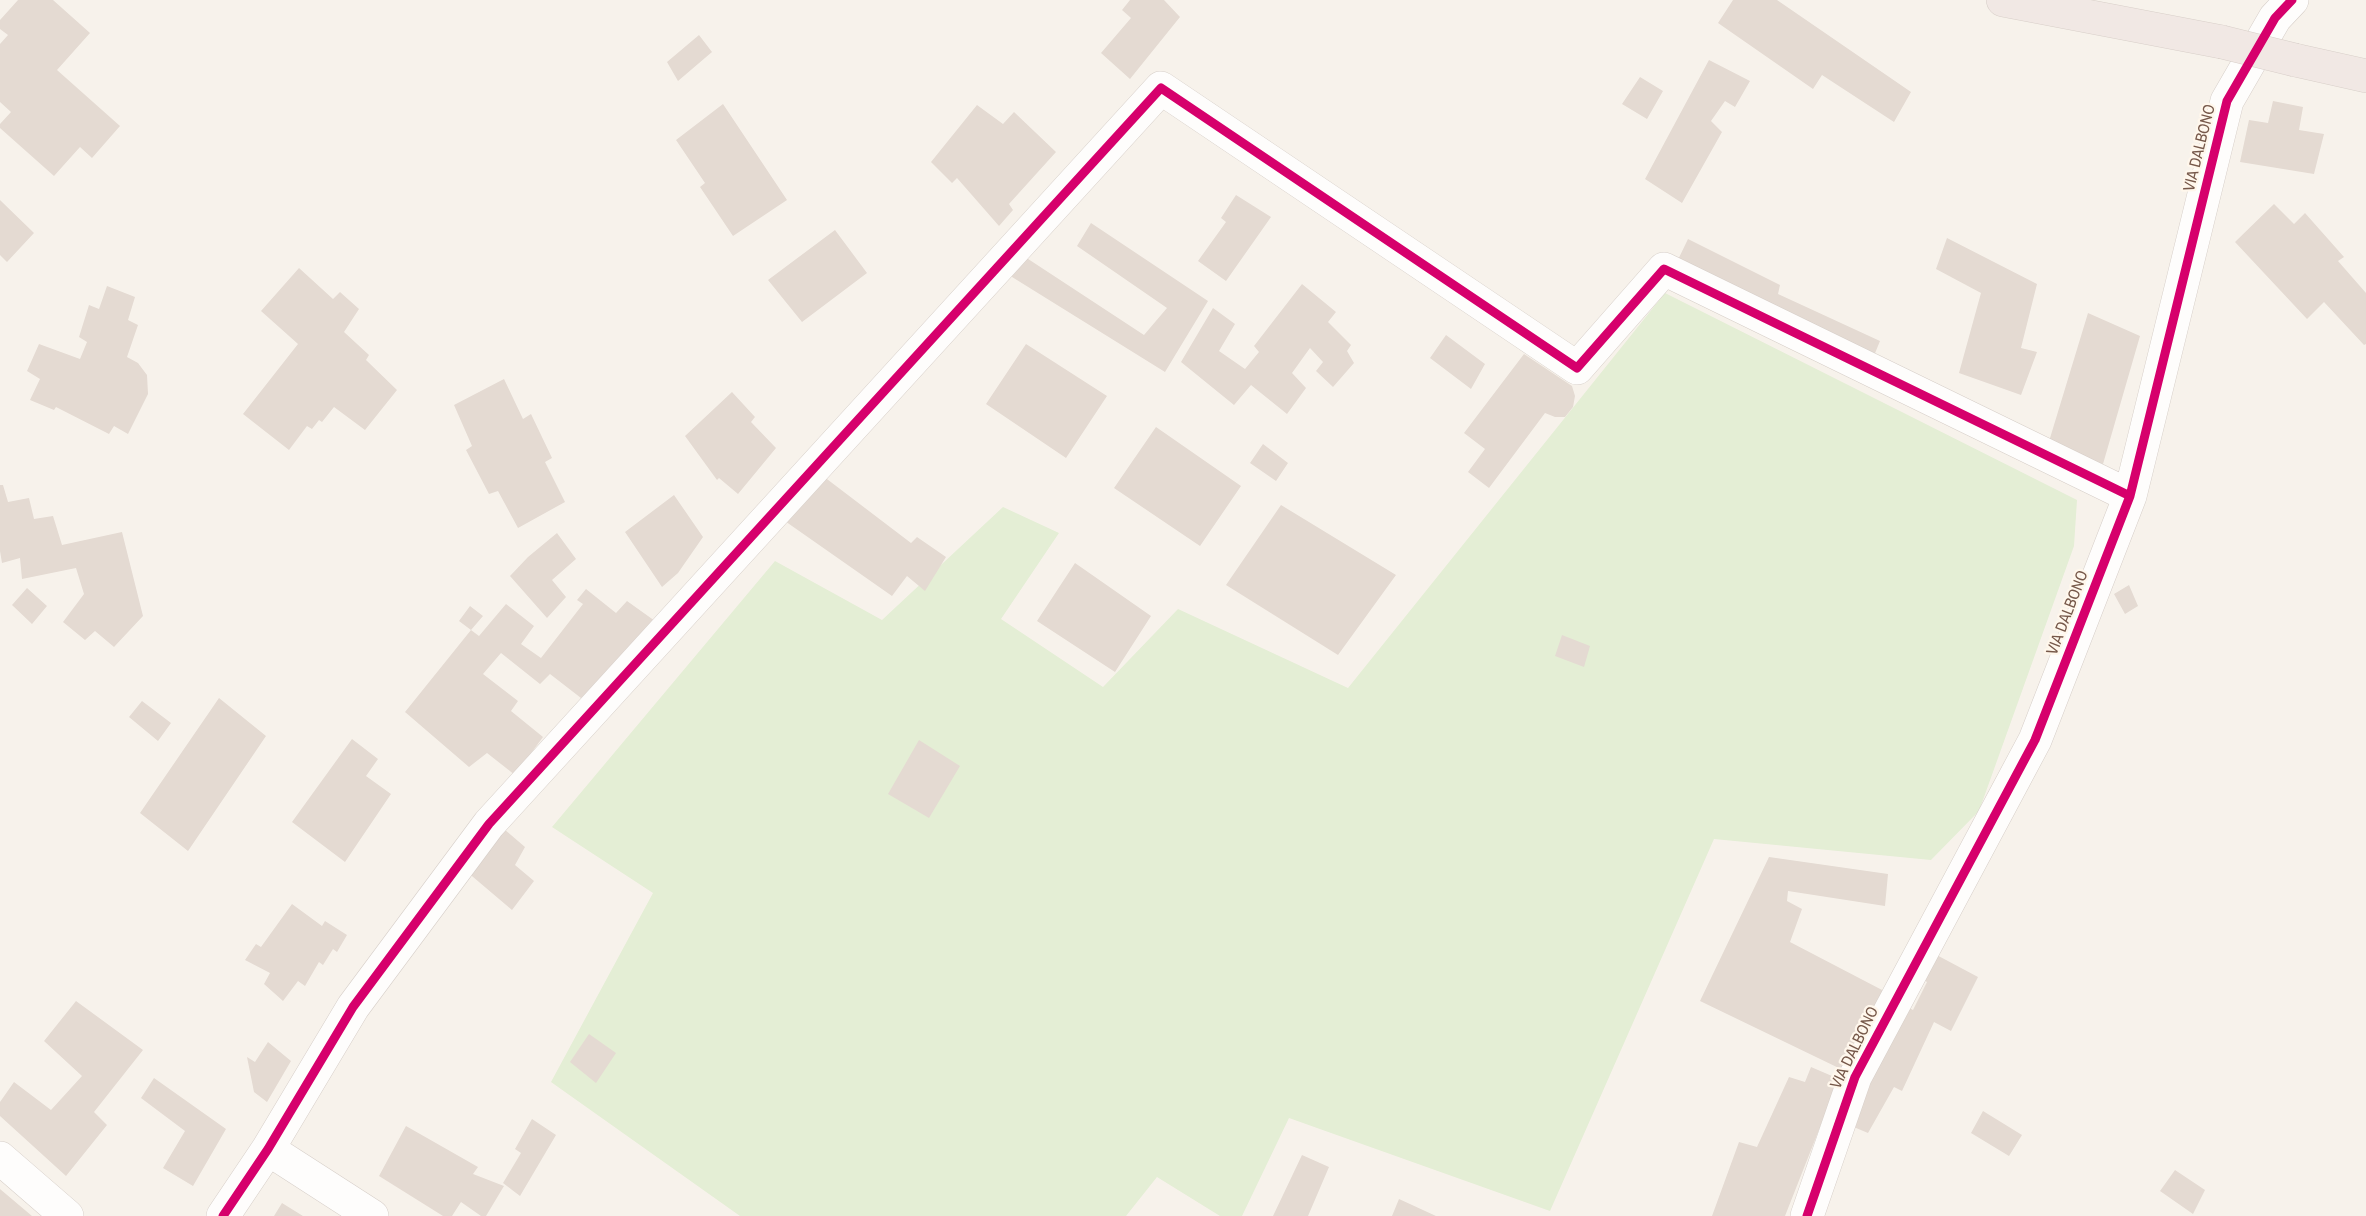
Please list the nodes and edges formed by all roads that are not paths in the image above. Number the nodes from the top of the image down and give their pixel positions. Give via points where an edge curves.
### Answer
1 (2003, 0) edge
2 (2292, 0) edge
3 (2366, 76) edge
4 (2130, 496) junction
5 (268, 1149) junction
6 (0, 1158) edge
7 (67, 1216) edge
8 (223, 1216) edge
9 (372, 1216) edge
10 (1807, 1216) edge

1 - 3 highway, bridge via 2222,42
2 - 4 street, VIA DALBONO via 2275,18 2227,101
4 - 5 street via 1664,269 1577,368 1161,88 489,824 354,1007
4 - 10 street, VIA DALBONO via 2035,740 1855,1077
5 - 8 street
5 - 9 street
6 - 7 street

